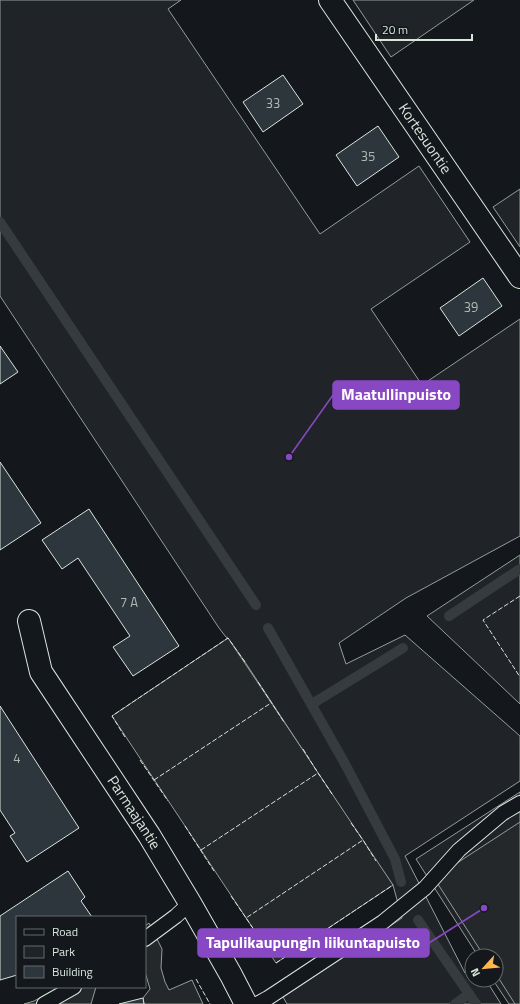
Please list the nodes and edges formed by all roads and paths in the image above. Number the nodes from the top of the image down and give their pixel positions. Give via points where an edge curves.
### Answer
1 (330, 0) edge
2 (520, 277) edge
3 (28, 621) dead end
4 (520, 803) edge
5 (190, 903) junction
6 (146, 938) edge
7 (72, 988) edge
8 (44, 1004) edge
9 (246, 1004) edge
10 (257, 1004) edge

1 - 2 street, Kortesuontie
3 - 5 street, Parmaajantie via 41,672 149,835
4 - 10 lane via 503,813 459,850 426,888 383,922
5 - 6 lane
5 - 9 street, Parmaajantie
7 - 8 lane

